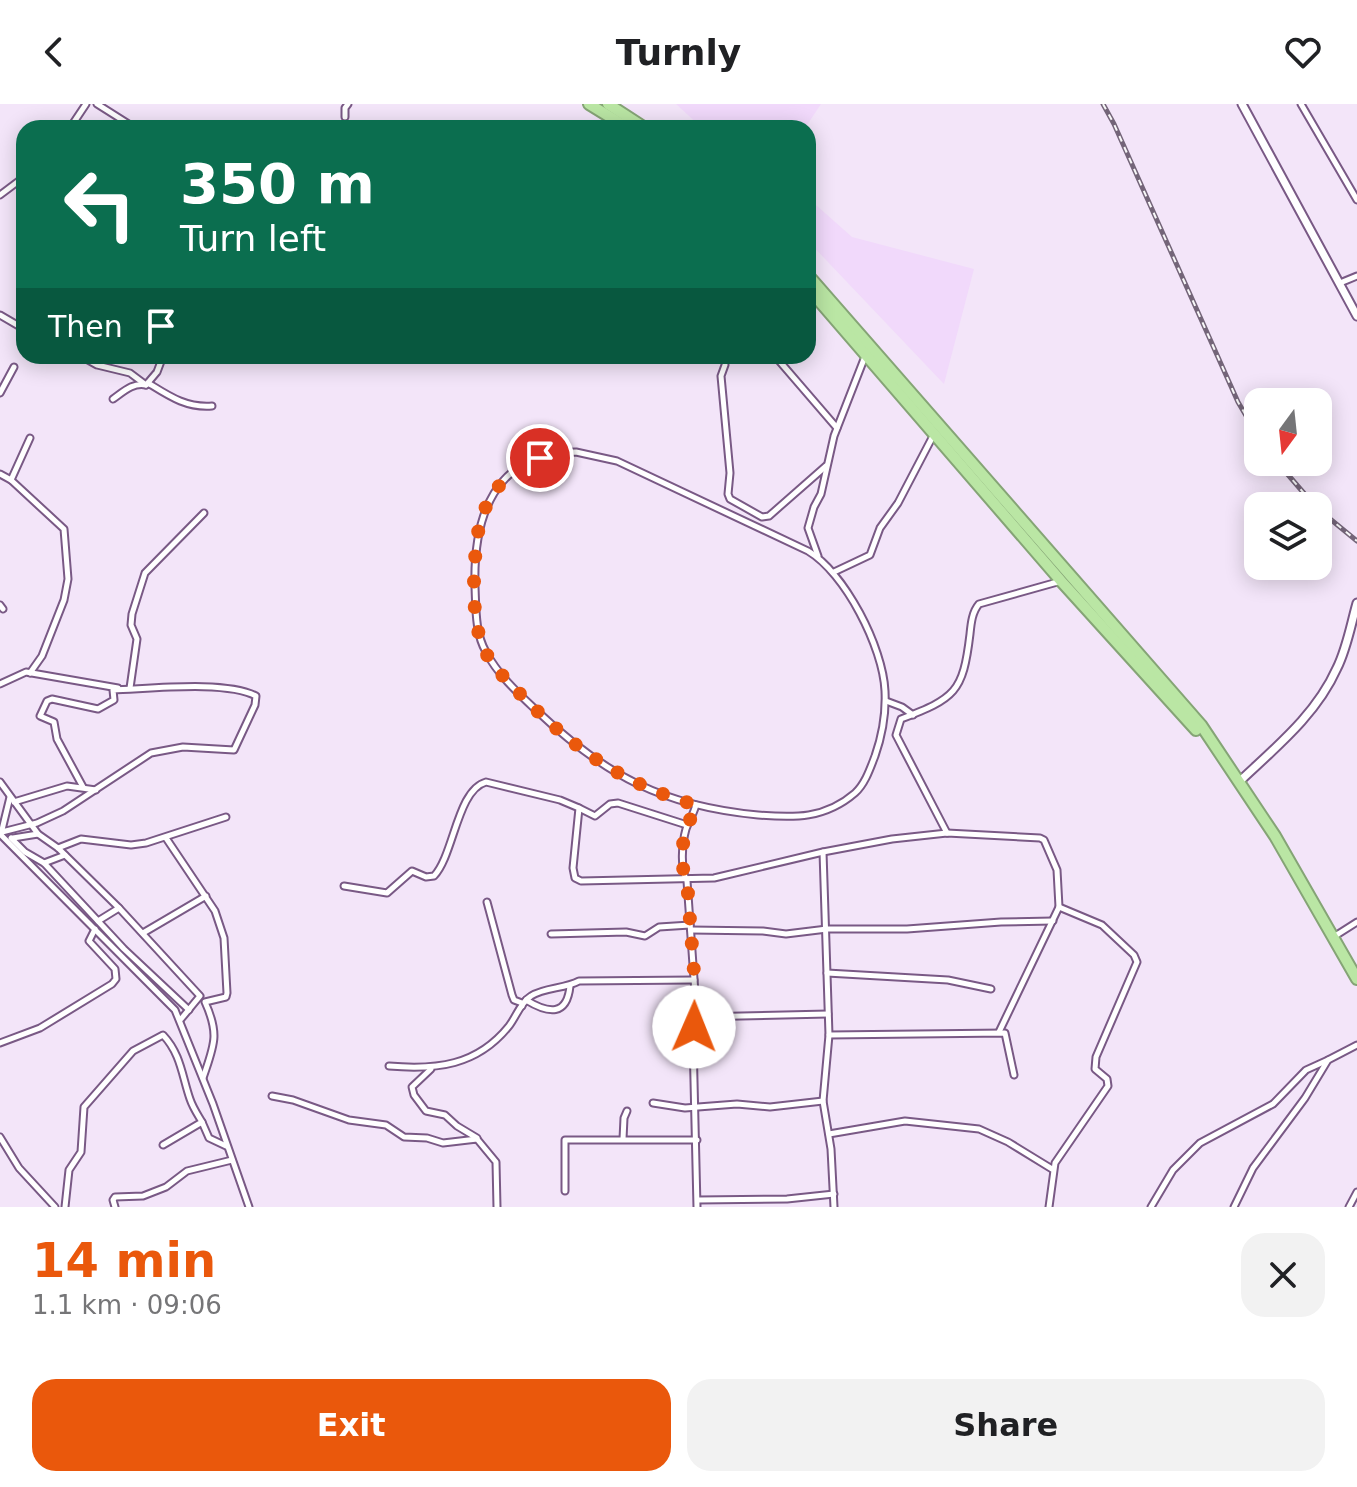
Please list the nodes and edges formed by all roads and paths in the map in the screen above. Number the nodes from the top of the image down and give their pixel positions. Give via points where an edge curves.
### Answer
1 (97, 104) edge
2 (348, 104) edge
3 (589, 104) edge
4 (608, 104) edge
5 (1242, 104) edge
6 (1301, 104) edge
7 (345, 117) dead end
8 (122, 120) edge
9 (615, 120) edge
10 (633, 120) edge
11 (1357, 200) edge
12 (1357, 276) edge
13 (1340, 283) junction
14 (816, 284) edge
15 (816, 297) edge
16 (1357, 316) edge
17 (866, 353) junction
18 (95, 364) edge
19 (160, 364) edge
20 (782, 364) edge
21 (725, 365) dead end
22 (14, 367) dead end
23 (147, 384) junction
24 (0, 393) edge
25 (113, 399) dead end
26 (212, 406) dead end
27 (837, 428) junction
28 (935, 432) junction
29 (30, 438) dead end
30 (826, 466) junction
31 (0, 474) edge
32 (11, 480) junction
33 (204, 513) dead end
34 (818, 557) junction
35 (834, 572) junction
36 (1061, 581) junction
37 (1357, 603) edge
38 (30, 673) junction
39 (0, 684) edge
40 (128, 689) junction
41 (885, 701) junction
42 (913, 715) junction
43 (1218, 751) junction
44 (1240, 781) junction
45 (0, 782) edge
46 (83, 787) junction
47 (97, 790) junction
48 (12, 799) junction
49 (696, 805) junction
50 (579, 808) junction
51 (226, 817) dead end
52 (31, 824) junction
53 (687, 825) junction
54 (947, 833) junction
55 (38, 834) junction
56 (1, 835) edge
57 (11, 838) junction
58 (166, 838) junction
59 (58, 848) junction
60 (823, 852) junction
61 (65, 855) junction
62 (44, 863) junction
63 (687, 881) junction
64 (344, 886) dead end
65 (206, 896) junction
66 (487, 902) dead end
67 (1059, 907) junction
68 (119, 908) junction
69 (1053, 921) junction
70 (1357, 922) edge
71 (99, 923) junction
72 (691, 928) junction
73 (827, 929) junction
74 (95, 930) junction
75 (143, 933) junction
76 (551, 934) dead end
77 (1334, 937) junction
78 (827, 973) junction
79 (1356, 975) edge
80 (694, 980) junction
81 (570, 985) junction
82 (991, 989) dead end
83 (526, 1000) junction
84 (522, 1007) junction
85 (189, 1010) junction
86 (828, 1014) junction
87 (696, 1017) junction
88 (181, 1019) junction
89 (999, 1032) junction
90 (829, 1035) junction
91 (0, 1043) edge
92 (1357, 1045) edge
93 (1328, 1060) junction
94 (389, 1066) dead end
95 (433, 1067) junction
96 (1014, 1075) dead end
97 (203, 1079) junction
98 (272, 1096) dead end
99 (823, 1101) junction
100 (653, 1103) dead end
101 (696, 1108) junction
102 (627, 1111) dead end
103 (202, 1122) junction
104 (829, 1134) junction
105 (0, 1137) edge
106 (477, 1139) junction
107 (623, 1139) junction
108 (697, 1140) junction
109 (163, 1145) dead end
110 (227, 1146) junction
111 (232, 1160) junction
112 (1052, 1169) junction
113 (565, 1191) dead end
114 (1357, 1192) edge
115 (834, 1194) junction
116 (698, 1203) edge
117 (55, 1207) edge
118 (65, 1207) edge
119 (115, 1207) edge
120 (249, 1207) edge
121 (497, 1207) edge
122 (834, 1207) edge
123 (1049, 1207) edge
124 (1151, 1207) edge
125 (1234, 1207) edge
126 (1349, 1207) edge

1 - 8 street
2 - 7 street
3 - 9 highway
4 - 10 highway
5 - 13 street
6 - 11 street
12 - 13 street
13 - 16 street
14 - 43 highway via 1124,635
15 - 17 highway
17 - 27 street
17 - 28 highway
18 - 23 street via 130,373
19 - 23 street
20 - 27 street
21 - 30 street via 721,376 730,499 769,516
22 - 24 street
23 - 25 street via 139,383
23 - 26 street via 181,403
27 - 30 street
28 - 35 street via 870,555
28 - 36 highway
29 - 32 street
30 - 34 street via 808,528
31 - 32 street
32 - 38 street via 60,523 66,536 64,600
33 - 40 street via 145,573 132,614 137,639
34 - 35 street
34 - 49 street via 617,461 586,453 549,455 514,470 486,508 474,563 477,618 487,654 533,707 591,759 644,787
35 - 41 street via 868,632
36 - 42 street via 979,604 957,689
36 - 43 highway
37 - 44 street via 1337,669 1317,704
38 - 39 street
38 - 40 street
40 - 46 street via 113,690 114,700 98,709 52,699 40,716 54,722 57,739
40 - 47 street via 222,689 257,699 234,750 203,746 156,751
41 - 42 street
41 - 49 street via 869,771 855,793 835,807 792,817
42 - 54 street via 901,719 896,735
43 - 44 highway
44 - 77 highway
45 - 48 street
46 - 47 street
46 - 48 street via 64,786
47 - 52 street
48 - 52 street
48 - 56 street
49 - 53 street
50 - 53 street via 595,816 618,803
50 - 63 street via 573,868 577,880
50 - 64 street via 483,782 457,819 446,859 434,876 412,871 387,893
51 - 58 street
52 - 55 street
52 - 56 street
53 - 63 street
54 - 60 street
54 - 67 street via 1044,840 1057,870
55 - 57 street
55 - 59 street
56 - 57 street
56 - 74 street
57 - 62 street
58 - 59 street via 131,845 81,839
58 - 65 street
59 - 61 street
60 - 63 street
60 - 73 street
61 - 62 street
61 - 68 street
62 - 71 street
63 - 72 street
65 - 75 street
65 - 97 street via 222,931 228,988 226,997 205,1002 215,1047
66 - 84 street via 512,995
67 - 69 street
67 - 112 street via 1102,925 1137,962 1096,1057 1095,1069 1108,1086
68 - 71 street
68 - 75 street
69 - 73 street
69 - 89 street
70 - 77 street
71 - 74 street
71 - 85 street
72 - 73 street via 786,934
72 - 76 street via 661,926 645,936
72 - 80 street
73 - 78 street
74 - 88 street
74 - 91 street via 89,941 115,969 112,984 40,1028
75 - 85 street via 200,996
77 - 79 highway
78 - 82 street via 948,980
78 - 86 street
80 - 81 street via 584,980
80 - 87 street
81 - 83 street
81 - 83 street via 563,1007 547,1009
83 - 84 street
84 - 95 street via 494,1041 454,1064
85 - 88 street
86 - 87 street
86 - 90 street
87 - 101 street
88 - 97 street
89 - 90 street
89 - 96 street via 1006,1035
90 - 99 street
92 - 93 street
93 - 124 street via 1306,1070 1273,1104 1200,1143 1173,1170
93 - 125 street via 1253,1168
94 - 95 street
95 - 106 street via 412,1087 419,1103
97 - 110 street
98 - 106 street via 349,1120 386,1125 400,1136 443,1143
99 - 101 street
99 - 104 street
100 - 101 street
101 - 108 street
102 - 107 street
103 - 109 street
103 - 110 street via 211,1140
103 - 118 street via 170,1043 163,1035 144,1044 84,1107 81,1152 69,1170
104 - 112 street via 905,1121 979,1129
104 - 115 street
105 - 117 street via 19,1168
106 - 121 street via 496,1162
107 - 108 street
107 - 113 street via 565,1140
108 - 116 street
110 - 111 street
111 - 119 street via 187,1171 143,1196 115,1197
111 - 120 street
112 - 123 street
114 - 126 street
115 - 116 street
115 - 122 street

